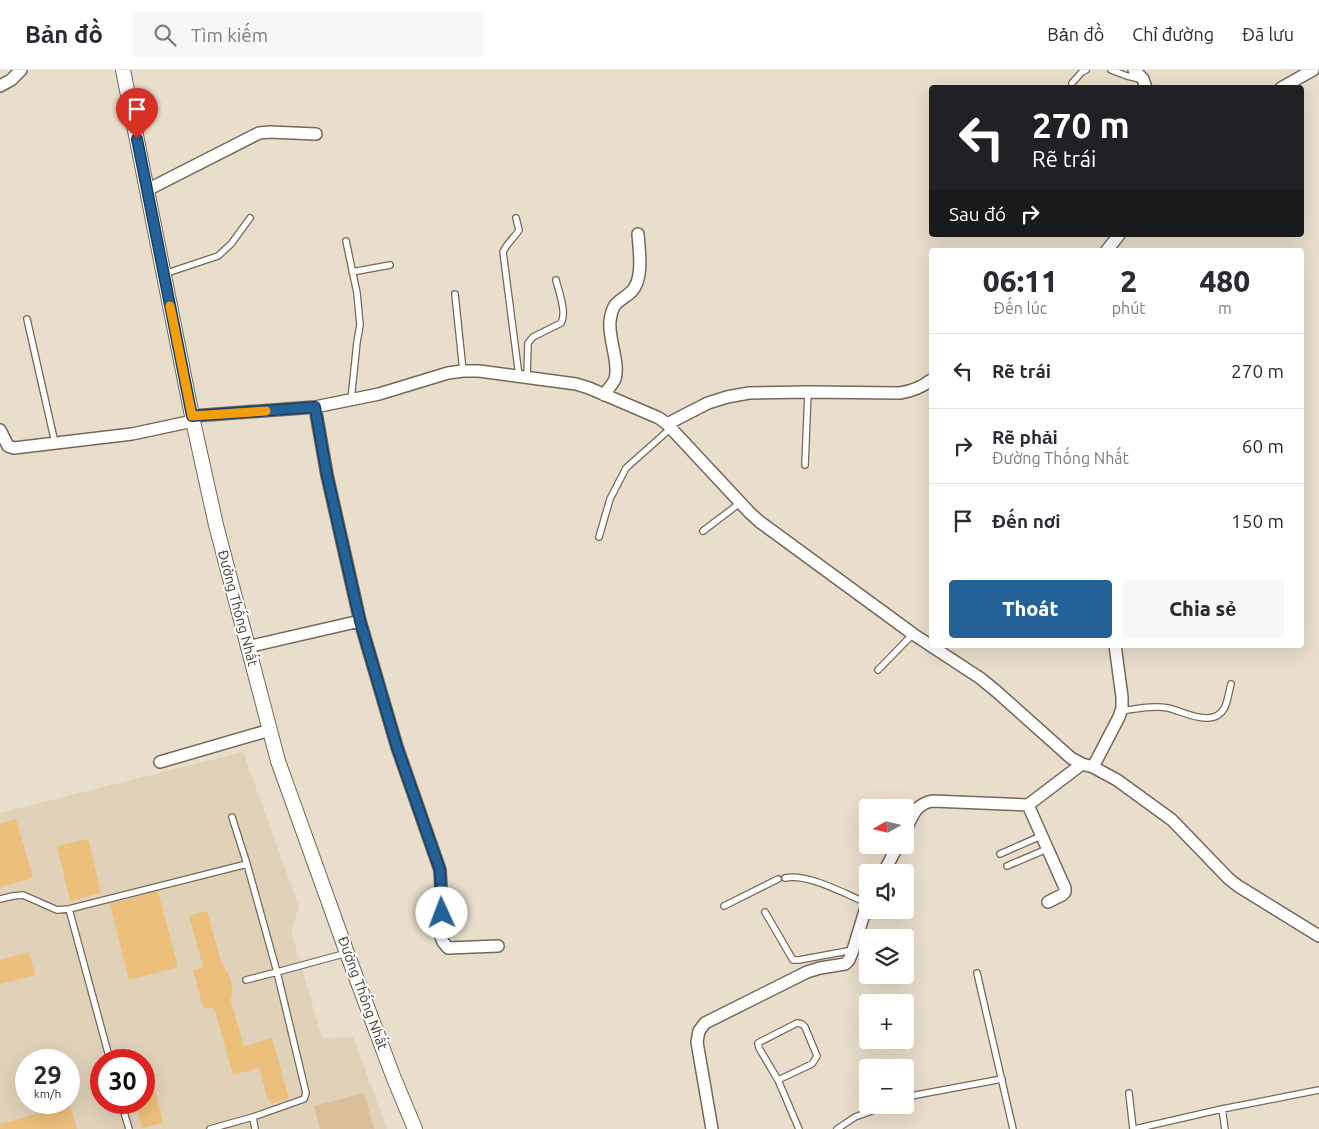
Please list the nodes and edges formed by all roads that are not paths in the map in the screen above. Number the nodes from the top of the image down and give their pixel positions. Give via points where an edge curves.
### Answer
1 (21, 70) edge
2 (123, 70) edge
3 (1086, 70) edge
4 (1111, 70) edge
5 (1134, 70) edge
6 (1313, 70) edge
7 (1072, 83) dead end
8 (1144, 83) edge
9 (1286, 85) edge
10 (0, 86) edge
11 (316, 134) dead end
12 (147, 190) junction
13 (250, 218) dead end
14 (516, 218) dead end
15 (638, 234) dead end
16 (1117, 237) edge
17 (346, 241) dead end
18 (1108, 248) edge
19 (390, 265) dead end
20 (352, 272) junction
21 (164, 274) junction
22 (556, 280) dead end
23 (455, 294) dead end
24 (27, 319) dead end
25 (463, 371) junction
26 (523, 377) junction
27 (929, 381) edge
28 (808, 392) junction
29 (604, 395) junction
30 (351, 400) junction
31 (315, 407) junction
32 (193, 418) junction
33 (669, 426) junction
34 (0, 430) edge
35 (55, 443) junction
36 (805, 465) dead end
37 (740, 503) junction
38 (703, 531) dead end
39 (599, 537) dead end
40 (360, 621) junction
41 (913, 634) junction
42 (929, 645) edge
43 (247, 647) junction
44 (934, 648) edge
45 (1115, 648) edge
46 (878, 670) dead end
47 (1231, 684) dead end
48 (1121, 711) junction
49 (270, 730) junction
50 (160, 762) dead end
51 (1087, 766) junction
52 (1028, 805) junction
53 (914, 813) edge
54 (232, 817) dead end
55 (1041, 836) junction
56 (1046, 849) junction
57 (1000, 854) dead end
58 (247, 864) junction
59 (1007, 866) dead end
60 (0, 899) edge
61 (859, 899) edge
62 (1048, 902) dead end
63 (724, 906) dead end
64 (69, 909) junction
65 (765, 912) dead end
66 (862, 919) edge
67 (1319, 936) edge
68 (498, 946) dead end
69 (853, 950) junction
70 (347, 953) junction
71 (277, 972) junction
72 (977, 973) dead end
73 (246, 980) dead end
74 (107, 1049) edge
75 (1002, 1079) junction
76 (778, 1080) junction
77 (1319, 1090) edge
78 (1129, 1093) dead end
79 (914, 1096) edge
80 (1222, 1109) junction
81 (125, 1114) edge
82 (863, 1114) edge
83 (253, 1117) junction
84 (129, 1129) edge
85 (210, 1129) edge
86 (256, 1129) edge
87 (415, 1129) edge
88 (712, 1129) edge
89 (799, 1129) edge
90 (837, 1129) edge
91 (1013, 1129) edge
92 (1134, 1129) edge
93 (1225, 1129) edge

1 - 10 street
2 - 12 street, Đường Thống Nhất
3 - 7 lane
4 - 8 lane
5 - 8 street
6 - 9 street
11 - 12 street via 259,133
12 - 21 street, Đường Thống Nhất
13 - 21 lane via 218,256
14 - 26 lane via 518,230 503,252
15 - 29 street via 640,269 633,290 613,308 610,332 616,371
16 - 18 street
17 - 20 lane
19 - 20 lane
20 - 30 lane via 360,325
21 - 32 street, Đường Thống Nhất
22 - 26 lane via 563,319 528,343
23 - 25 lane
24 - 35 lane
25 - 26 street
25 - 30 street
26 - 29 street via 576,384
27 - 28 street via 912,391 900,393
28 - 33 street via 727,396 708,403
28 - 36 lane
29 - 33 street via 659,418
30 - 31 street
31 - 32 street
31 - 40 street
32 - 35 street via 132,434
32 - 43 street, Đường Thống Nhất
33 - 37 street
33 - 39 lane via 626,468 610,499
34 - 35 street via 11,448
37 - 38 lane
37 - 41 street via 760,522
40 - 43 street
40 - 68 street via 397,747 440,870 440,934 443,942 448,948
41 - 42 street
41 - 46 lane
43 - 49 street, Đường Thống Nhất
44 - 51 street via 980,678 1071,758
45 - 48 street
47 - 48 lane via 1225,708 1211,719 1166,708
48 - 51 street
49 - 50 street
49 - 70 street, Đường Thống Nhất via 278,761
51 - 52 street
51 - 67 street via 1117,780 1172,820 1238,886
52 - 53 street via 932,801 923,803
52 - 55 street
54 - 58 lane
55 - 56 street
55 - 57 lane
56 - 59 lane
56 - 62 street via 1065,888 1062,895
58 - 64 lane
58 - 71 lane
60 - 64 lane via 24,895 57,910
61 - 63 lane via 800,877 782,878
64 - 74 lane
65 - 69 lane via 793,960
66 - 69 street
69 - 88 street via 844,964 807,972 705,1023 697,1042
70 - 71 lane
70 - 87 street, Đường Thống Nhất
71 - 73 lane
71 - 83 lane via 306,1093 304,1099
72 - 75 lane
75 - 79 lane
75 - 91 lane
76 - 76 lane via 815,1060 802,1024 797,1023 758,1042
76 - 89 lane
77 - 80 lane
78 - 92 lane
80 - 92 lane
80 - 93 lane
81 - 84 lane
82 - 90 lane
83 - 85 lane
83 - 86 lane

